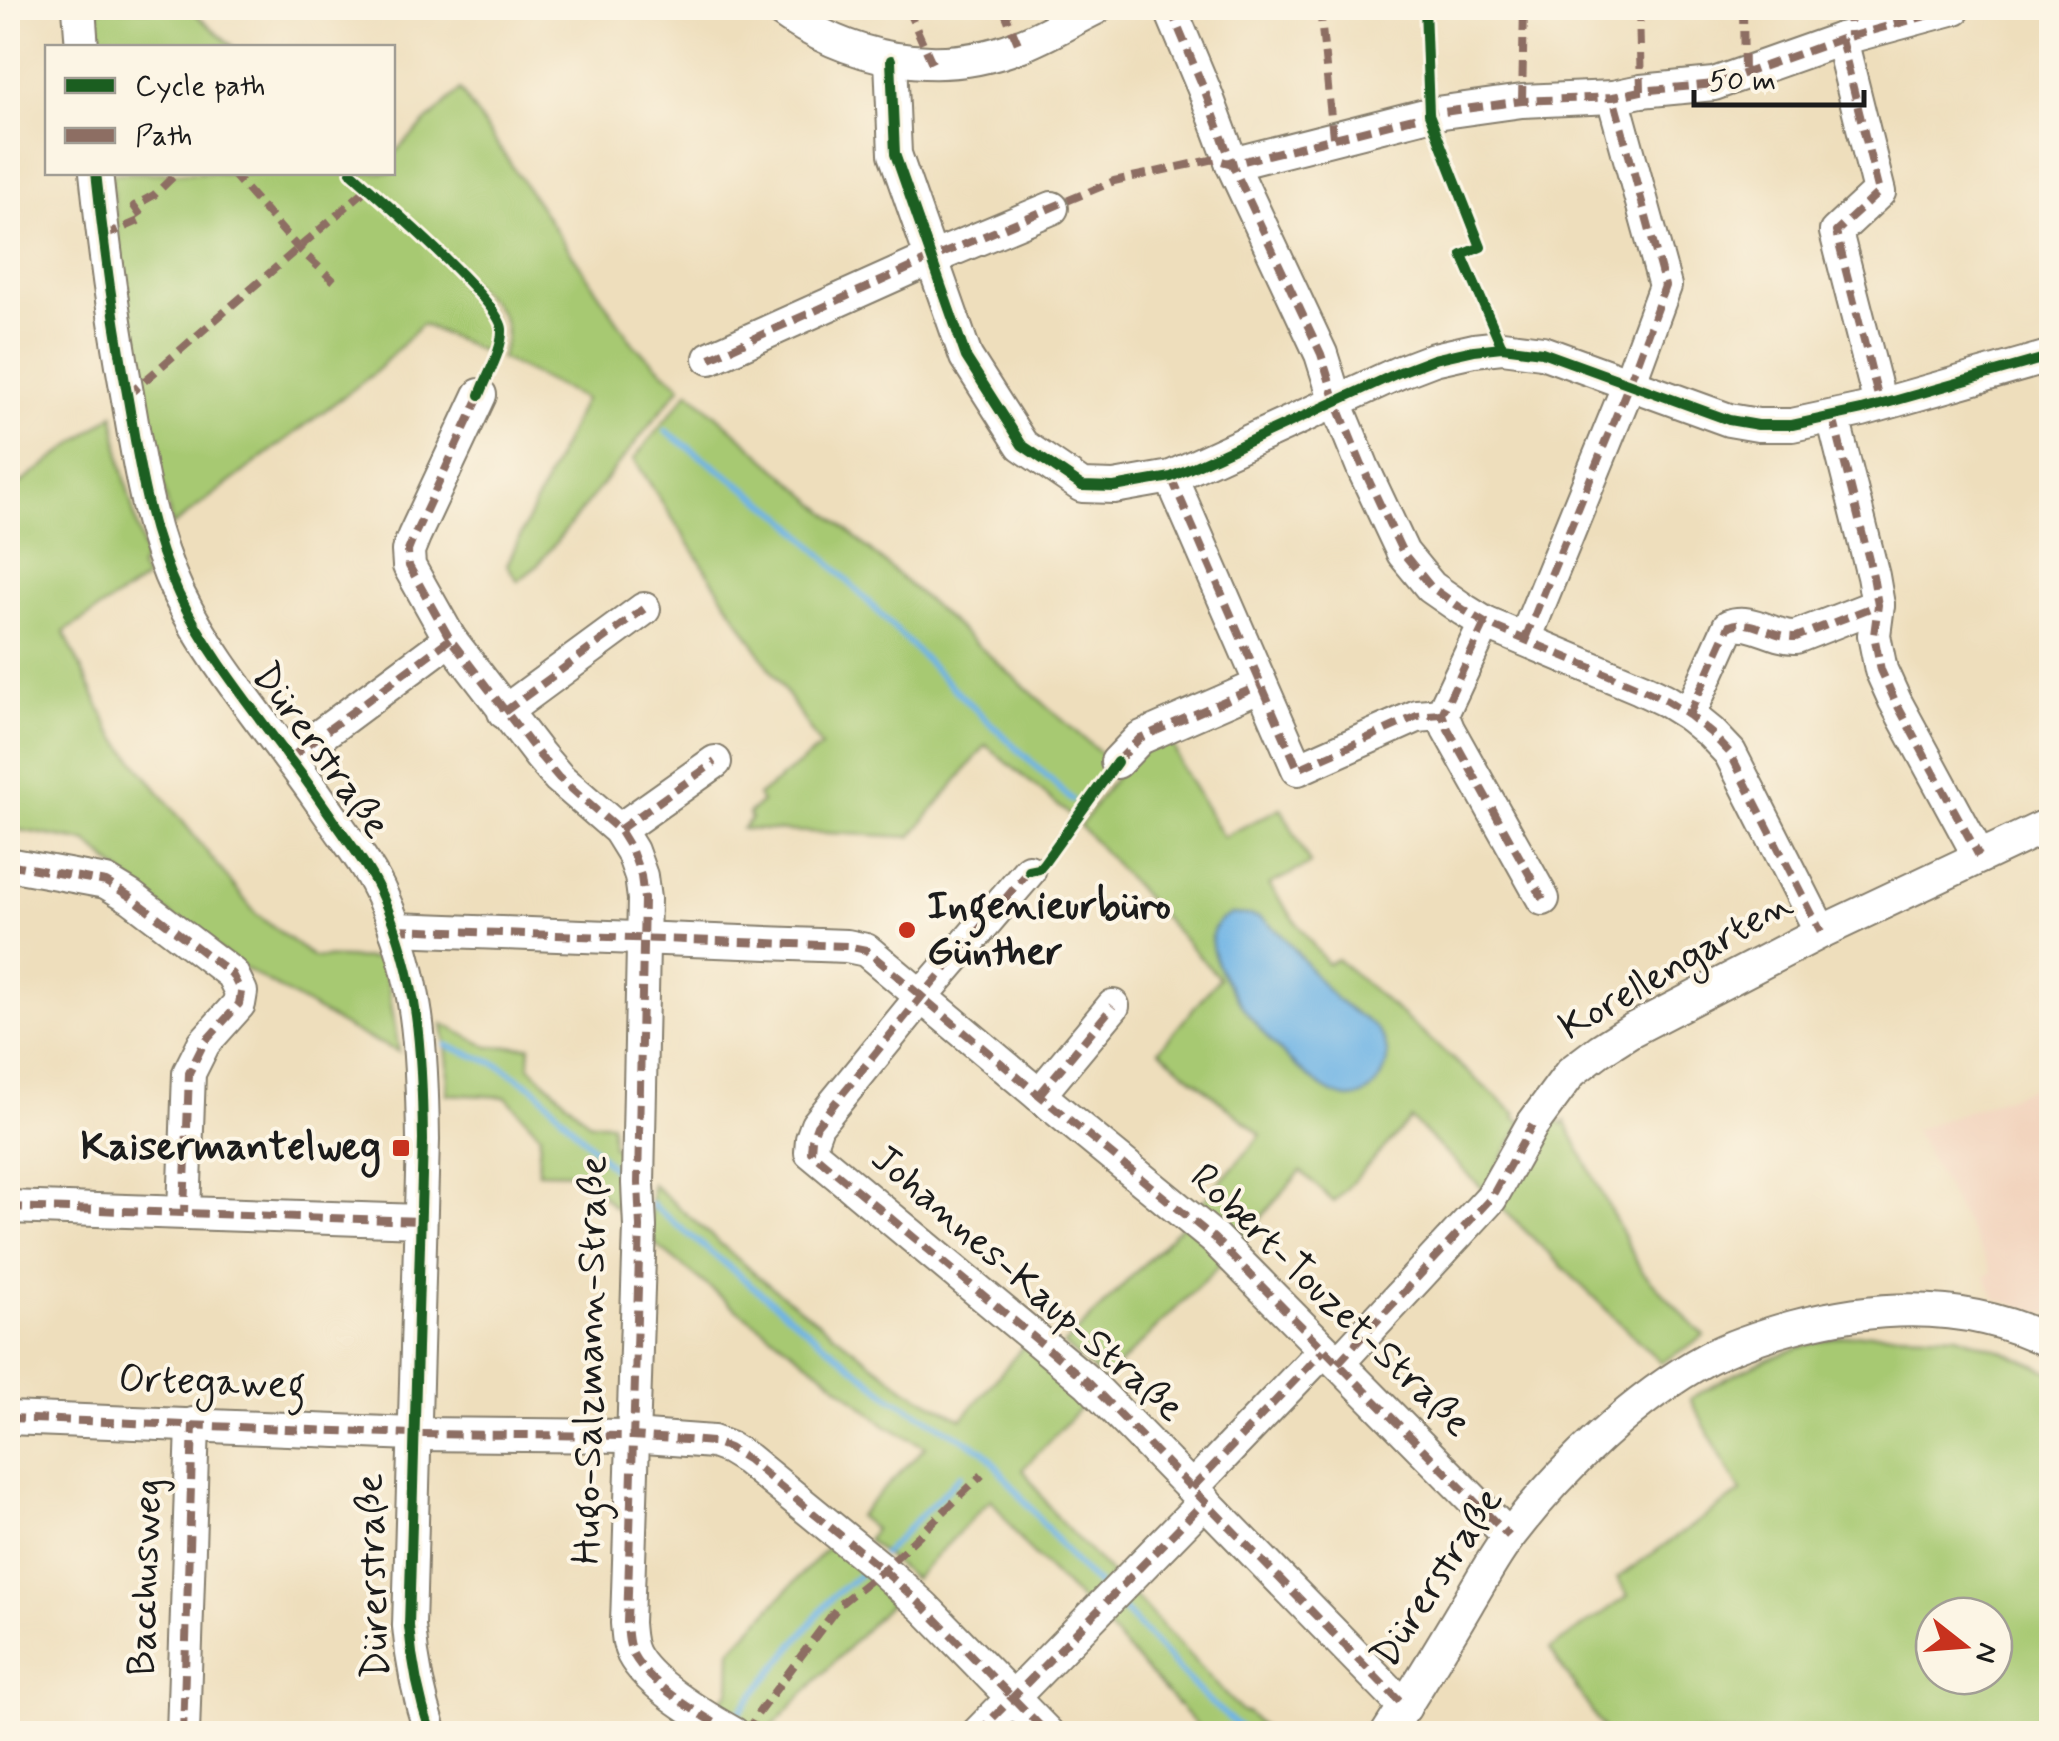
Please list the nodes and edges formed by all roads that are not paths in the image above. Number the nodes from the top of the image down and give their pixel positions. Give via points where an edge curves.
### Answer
1 (79, 8) edge
2 (776, 8) edge
3 (1096, 8) edge
4 (1170, 8) edge
5 (1955, 8) edge
6 (1841, 39) junction
7 (82, 45) edge
8 (890, 60) junction
9 (1614, 97) junction
10 (1232, 164) junction
11 (96, 175) edge
12 (1052, 208) dead end
13 (930, 259) junction
14 (2052, 356) edge
15 (710, 358) dead end
16 (1629, 384) junction
17 (480, 395) dead end
18 (1336, 402) junction
19 (1880, 404) junction
20 (1833, 416) junction
21 (1171, 477) junction
22 (1878, 605) junction
23 (644, 609) dead end
24 (1484, 622) junction
25 (1524, 638) junction
26 (450, 639) junction
27 (1261, 684) junction
28 (504, 712) junction
29 (1442, 714) junction
30 (1689, 715) junction
31 (290, 758) junction
32 (715, 762) dead end
33 (1117, 762) dead end
34 (2052, 823) edge
35 (620, 830) junction
36 (1979, 856) junction
37 (8, 864) edge
38 (1029, 871) dead end
39 (1542, 899) dead end
40 (396, 929) junction
41 (1822, 932) junction
42 (642, 937) junction
43 (922, 996) junction
44 (1114, 1006) dead end
45 (1039, 1096) junction
46 (8, 1207) edge
47 (184, 1212) junction
48 (420, 1221) junction
49 (2052, 1344) edge
50 (1331, 1357) junction
51 (8, 1418) edge
52 (194, 1424) junction
53 (414, 1434) junction
54 (632, 1436) junction
55 (1198, 1494) junction
56 (1509, 1536) junction
57 (1013, 1697) junction
58 (1396, 1720) edge
59 (183, 1734) edge
60 (431, 1734) edge
61 (734, 1734) edge
62 (977, 1734) edge
63 (1048, 1734) edge

1 - 7 street
2 - 8 street via 831,40
3 - 8 street via 990,55 932,63
4 - 10 street
5 - 6 street
6 - 9 street via 1714,84
6 - 19 street via 1879,192 1836,232
8 - 13 street via 895,154
9 - 10 street via 1429,114
9 - 16 street via 1665,286
10 - 18 street via 1313,336
11 - 31 street, Dürerstraße via 130,411 162,557 215,655
12 - 13 street
13 - 15 street
13 - 21 street via 966,358 1022,444 1082,486
14 - 19 street
16 - 18 street via 1542,352 1502,347 1434,359
16 - 20 street via 1730,420 1792,425
16 - 25 street
17 - 26 street via 408,550 409,566
18 - 21 street
18 - 24 street via 1402,553 1431,587
19 - 20 street
20 - 22 street
21 - 27 street
22 - 30 street via 1796,637 1742,622 1729,626
22 - 36 street via 1874,635 1881,670
23 - 28 street
24 - 25 street
24 - 29 street
25 - 30 street
26 - 28 street
26 - 31 street
27 - 29 street via 1298,768 1416,716
27 - 33 street via 1140,738
28 - 35 street via 560,778
29 - 39 street
30 - 41 street via 1730,754
31 - 40 street, Dürerstraße via 366,867
32 - 35 street
34 - 36 street, Korellengarten
35 - 42 street, Hugo-Salzmann-Straße via 641,876
36 - 41 street, Korellengarten
37 - 47 street via 106,882 232,974 241,992 238,1004 204,1043 189,1073
38 - 43 street
40 - 42 street, Robert-Touzet-Straße
40 - 48 street, Dürerstraße via 422,1060
41 - 50 street, Korellengarten via 1630,1031 1571,1072 1491,1198
42 - 43 street, Robert-Touzet-Straße via 866,950
42 - 54 street, Hugo-Salzmann-Straße
43 - 45 street, Robert-Touzet-Straße
43 - 55 street, Johannes-Kaup-Straße via 817,1125 812,1152 1089,1383
44 - 45 street
45 - 50 street, Robert-Touzet-Straße via 1214,1238
46 - 47 street
47 - 48 street
48 - 53 street, Dürerstraße
49 - 56 street, Dürerstraße via 1978,1317 1888,1310 1755,1338 1708,1358 1616,1423
50 - 55 street, Korellengarten
50 - 56 street, Robert-Touzet-Straße
51 - 52 street, Ortegaweg
52 - 53 street, Ortegaweg
52 - 59 street, Bacchusweg
53 - 54 street, Ortegaweg
53 - 60 street, Dürerstraße via 409,1626 412,1666
54 - 57 street, Ortegaweg via 713,1442 747,1459 910,1595
54 - 61 street, Hugo-Salzmann-Straße via 628,1643 643,1669
55 - 57 street
55 - 58 street, Johannes-Kaup-Straße
56 - 58 street, Dürerstraße
57 - 62 street
57 - 63 street, Ortegaweg

